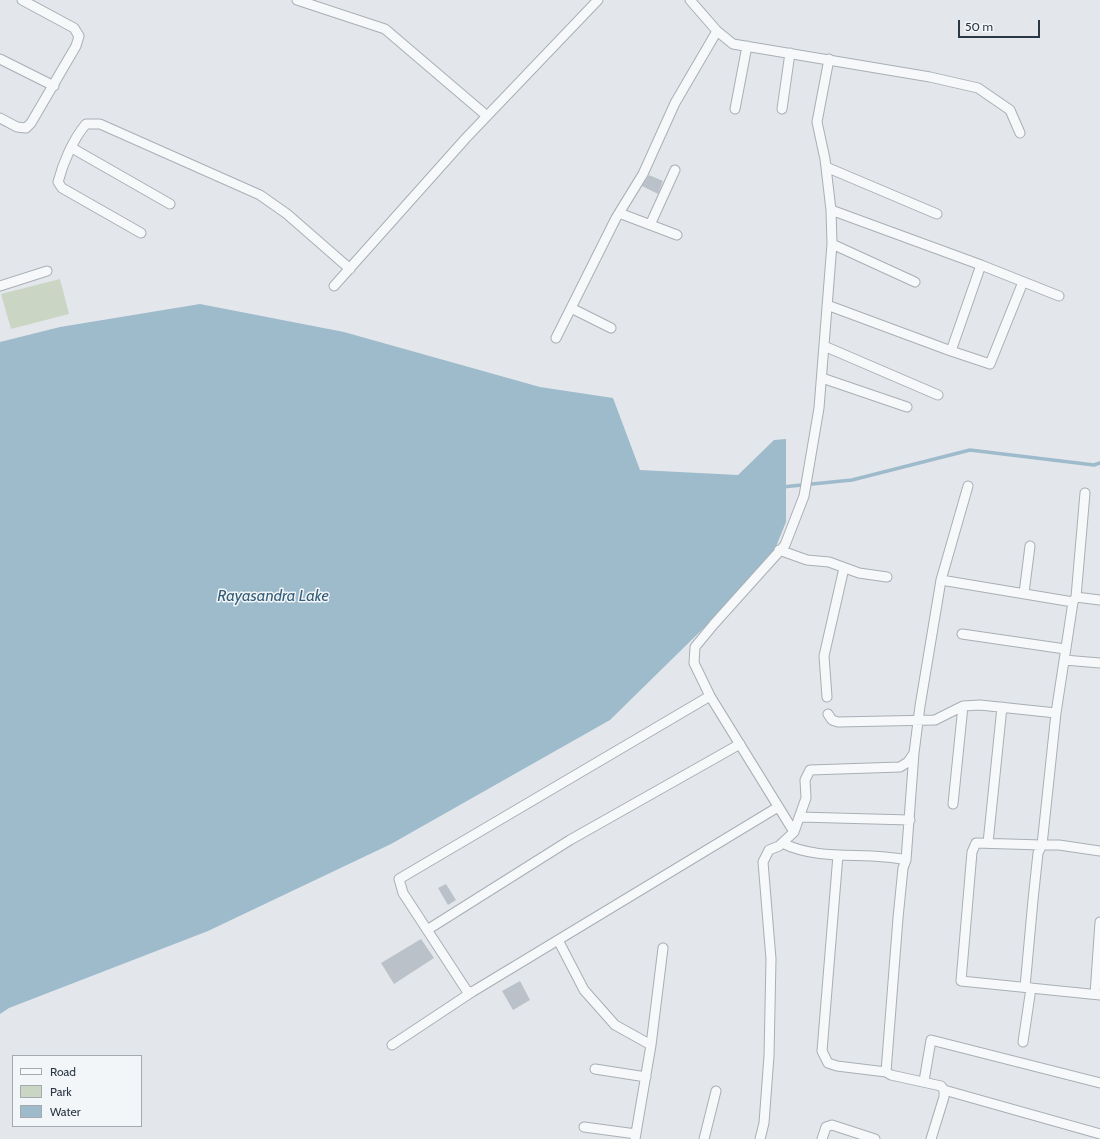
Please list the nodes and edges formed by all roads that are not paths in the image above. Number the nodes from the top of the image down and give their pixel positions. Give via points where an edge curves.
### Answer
1 (22, 0) edge
2 (297, 0) edge
3 (598, 0) edge
4 (690, 0) edge
5 (717, 31) junction
6 (747, 46) junction
7 (790, 53) junction
8 (0, 59) edge
9 (829, 59) junction
10 (54, 86) junction
11 (735, 109) dead end
12 (782, 109) dead end
13 (487, 116) junction
14 (0, 118) edge
15 (1020, 133) dead end
16 (72, 148) junction
17 (826, 166) junction
18 (675, 170) dead end
19 (170, 204) dead end
20 (831, 210) junction
21 (619, 213) junction
22 (937, 214) dead end
23 (650, 225) junction
24 (142, 233) dead end
25 (677, 235) dead end
26 (832, 244) junction
27 (981, 265) junction
28 (350, 269) junction
29 (46, 271) dead end
30 (915, 282) dead end
31 (1023, 282) junction
32 (0, 286) edge
33 (334, 286) dead end
34 (1059, 296) dead end
35 (827, 305) junction
36 (572, 308) junction
37 (611, 328) dead end
38 (556, 338) dead end
39 (824, 346) junction
40 (951, 351) junction
41 (822, 378) junction
42 (938, 395) dead end
43 (907, 408) dead end
44 (968, 486) dead end
45 (1085, 493) dead end
46 (1030, 546) dead end
47 (779, 550) junction
48 (844, 568) junction
49 (887, 576) dead end
50 (941, 580) junction
51 (1024, 593) junction
52 (1075, 599) junction
53 (1100, 600) edge
54 (962, 634) dead end
55 (1065, 649) junction
56 (1064, 660) junction
57 (1100, 663) edge
58 (710, 696) junction
59 (826, 697) dead end
60 (963, 706) junction
61 (1002, 707) junction
62 (1056, 713) junction
63 (828, 714) dead end
64 (918, 722) junction
65 (740, 744) junction
66 (914, 753) junction
67 (953, 804) dead end
68 (778, 807) junction
69 (799, 817) junction
70 (910, 820) junction
71 (794, 832) junction
72 (782, 843) junction
73 (988, 843) junction
74 (1042, 845) junction
75 (1100, 850) edge
76 (838, 855) junction
77 (906, 860) junction
78 (1100, 922) edge
79 (427, 930) junction
80 (558, 940) junction
81 (663, 948) dead end
82 (1028, 988) junction
83 (472, 992) junction
84 (1098, 994) edge
85 (1023, 1042) dead end
86 (392, 1045) dead end
87 (651, 1045) junction
88 (595, 1069) dead end
89 (886, 1072) junction
90 (646, 1077) junction
91 (924, 1082) junction
92 (1100, 1083) edge
93 (944, 1090) junction
94 (716, 1091) dead end
95 (584, 1127) dead end
96 (1100, 1134) edge
97 (635, 1136) edge
98 (704, 1139) edge
99 (760, 1139) edge
100 (822, 1139) edge
101 (875, 1139) edge
102 (932, 1139) edge

1 - 10 street via 74,28 79,36
2 - 13 street via 385,29
3 - 13 street
4 - 5 street
5 - 6 street via 733,44
5 - 21 street via 675,103 643,174
6 - 7 street
6 - 11 street
7 - 9 street
7 - 12 street
8 - 10 street
9 - 15 street via 978,88 1010,110
9 - 17 street via 817,122
10 - 14 street via 26,128 17,127
13 - 28 street
16 - 19 street
16 - 24 street via 60,173 58,182 62,188
16 - 28 street via 79,132 86,124 100,124 260,195 287,214
17 - 20 street
17 - 22 street
18 - 23 street
20 - 26 street
20 - 27 street
21 - 23 street
21 - 36 street
23 - 25 street
26 - 30 street
26 - 35 street
27 - 31 street
27 - 40 street
28 - 33 street
29 - 32 street
31 - 34 street
31 - 40 street via 990,364
35 - 39 street
35 - 40 street
36 - 37 street
36 - 38 street
39 - 41 street
39 - 42 street
41 - 43 street
41 - 47 street via 804,496 785,546
44 - 50 street
45 - 52 street
46 - 51 street
47 - 48 street
47 - 58 street via 695,647 694,663
48 - 49 street via 858,573
48 - 59 street via 824,656
50 - 51 street
50 - 64 street
51 - 52 street
52 - 53 street
52 - 55 street
54 - 55 street
55 - 56 street
56 - 57 street
56 - 62 street
58 - 65 street
58 - 79 street via 399,879 403,893
60 - 61 street via 980,704
60 - 64 street via 935,720
60 - 67 street
61 - 62 street
61 - 73 street
62 - 74 street
63 - 64 street via 832,720 838,722
64 - 66 street
65 - 68 street
65 - 79 street via 570,840
66 - 69 street via 908,762 900,767 810,770 805,780 806,798
66 - 70 street
68 - 71 street
68 - 80 street
69 - 70 street
69 - 71 street
70 - 77 street
71 - 72 street
72 - 76 street via 812,853
72 - 99 street via 769,850 763,862 771,959 769,1056 764,1123
73 - 74 street
73 - 82 street via 976,843 972,852 962,981
74 - 75 street
74 - 82 street via 1038,853 1033,893
76 - 77 street
76 - 89 street via 822,1051 828,1063 837,1066
77 - 89 street via 898,918
78 - 84 street
79 - 83 street via 467,991
80 - 83 street
80 - 87 street via 584,990 615,1025
81 - 87 street
82 - 84 street
82 - 85 street
83 - 86 street
87 - 90 street
88 - 90 street
89 - 91 street via 891,1076
90 - 97 street
91 - 92 street via 931,1040
91 - 93 street via 940,1086
93 - 96 street
93 - 102 street
94 - 98 street
95 - 97 street
100 - 101 street via 826,1127 832,1125

